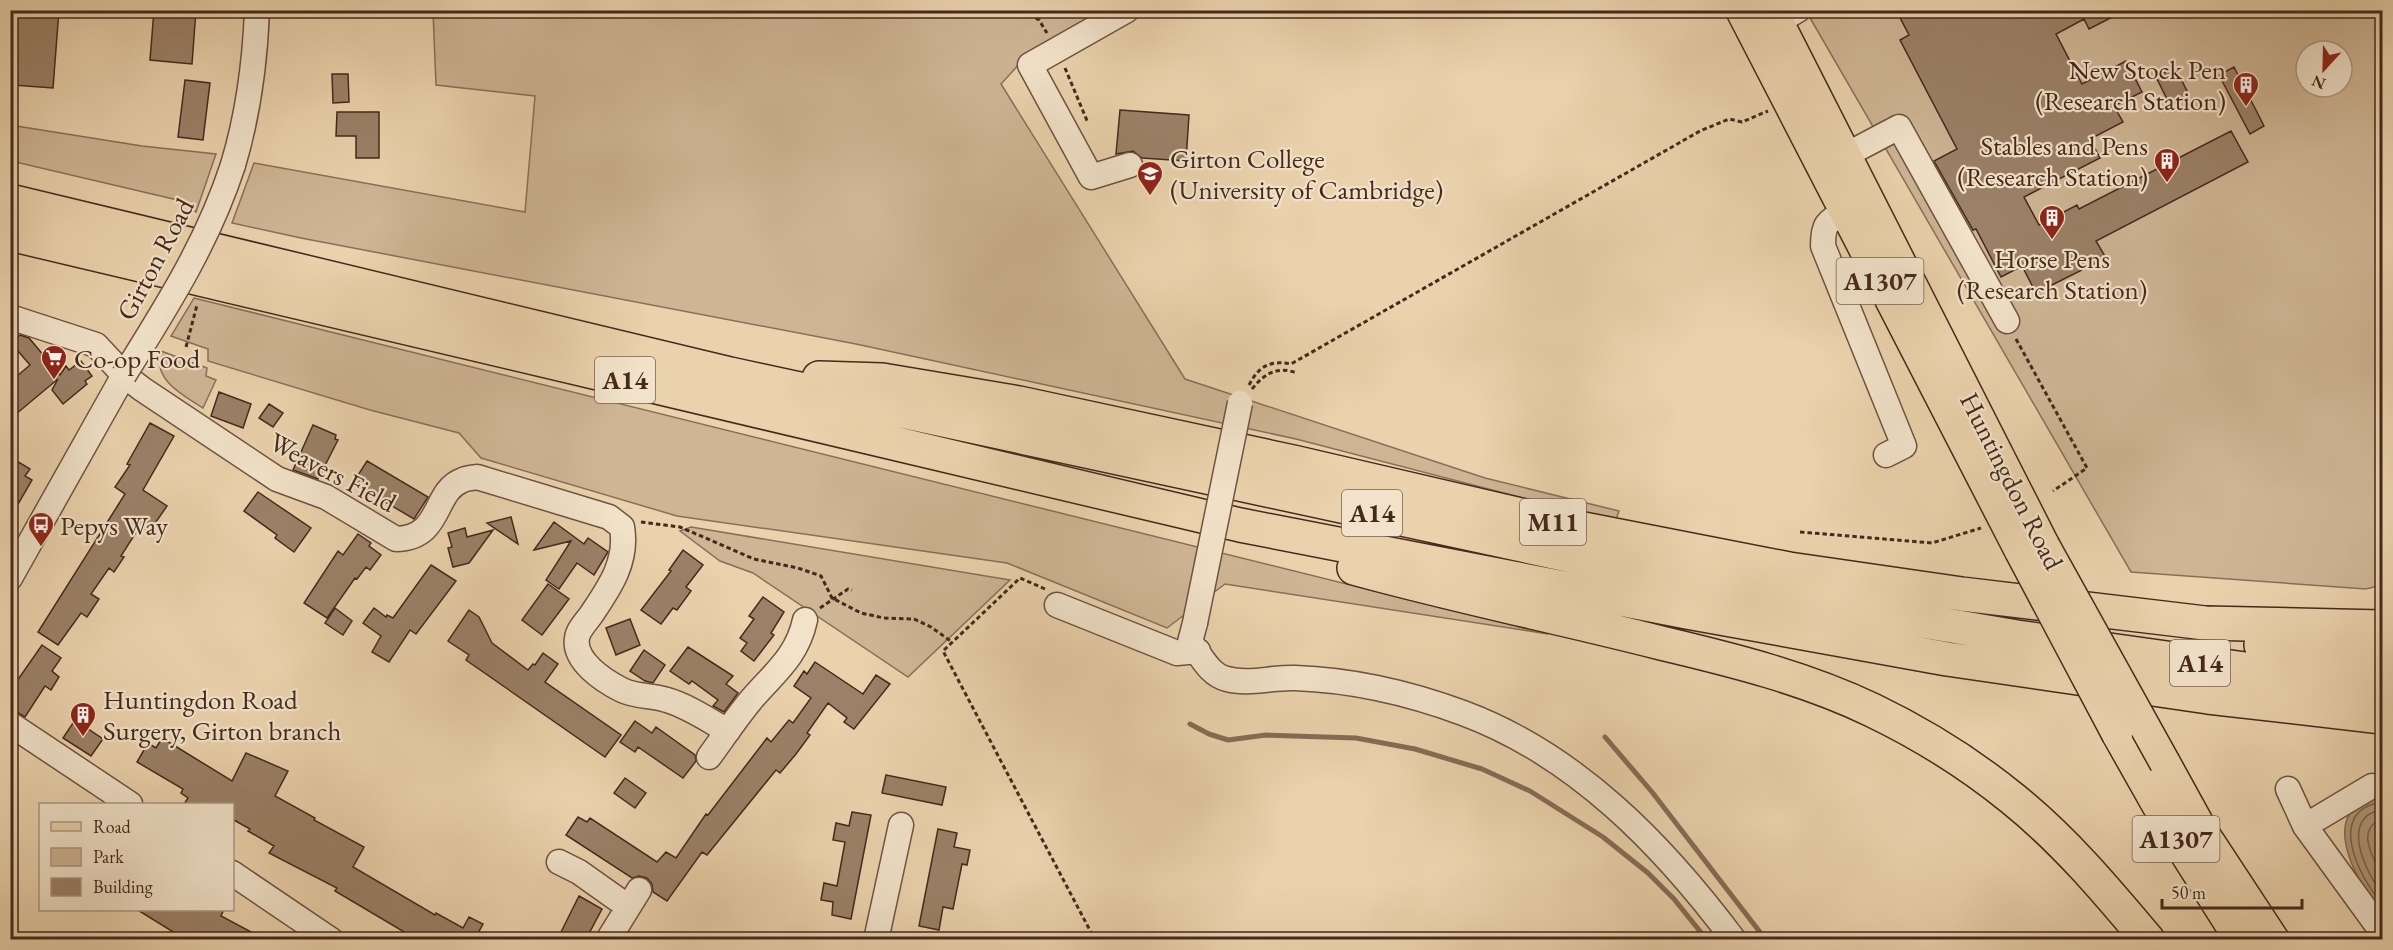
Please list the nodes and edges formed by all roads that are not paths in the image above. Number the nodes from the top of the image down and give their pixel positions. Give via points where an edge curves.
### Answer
1 (257, 10) edge
2 (1127, 10) edge
3 (1768, 18) edge
4 (1833, 161) junction
5 (1130, 165) dead end
6 (10, 201) edge
7 (1845, 212) junction
8 (10, 234) edge
9 (10, 317) edge
10 (2007, 321) road end
11 (730, 374) junction
12 (124, 375) junction
13 (1240, 403) road end
14 (1886, 455) dead end
15 (1240, 525) junction
16 (2032, 548) junction
17 (10, 578) edge
18 (1053, 598) road end
19 (805, 620) dead end
20 (2382, 627) edge
21 (2017, 637) junction
22 (1198, 651) junction
23 (2382, 654) edge
24 (2382, 685) edge
25 (2382, 717) edge
26 (10, 724) edge
27 (728, 731) junction
28 (709, 757) dead end
29 (2372, 786) dead end
30 (2288, 789) dead end
31 (128, 803) edge
32 (901, 825) dead end
33 (2305, 826) junction
34 (559, 862) dead end
35 (234, 874) edge
36 (2382, 932) edge
37 (331, 939) edge
38 (608, 939) edge
39 (876, 939) edge
40 (1734, 939) edge
41 (2148, 939) edge
42 (2240, 939) edge
43 (2274, 939) edge

1 - 12 street, Girton Road, bridge via 250,92 241,139 219,204 194,261
2 - 5 street via 1030,65 1091,177
3 - 4 main road, Huntingdon Road / A1307
3 - 4 main road, Huntingdon Road / A1307 via 1787,97
4 - 7 main road, Huntingdon Road / A1307
4 - 10 street via 1899,127
4 - 16 main road, Huntingdon Road / A1307
6 - 11 highway, A14
7 - 14 street via 1827,222 1823,246 1904,446
7 - 16 main road, Huntingdon Road / A1307 via 1918,357
8 - 15 highway, A14
9 - 12 street, Weavers Field via 96,345
11 - 20 highway, M11 via 882,380 1019,403 1568,526 1789,568 1962,594 2205,622
11 - 21 highway, A14 via 1693,582
12 - 17 street, Girton Road
12 - 27 street, Weavers Field via 277,479 326,497 396,539 410,539 421,533 450,489 461,480 477,477 609,517 622,527 625,544 611,585 577,635 576,647 583,663 621,690 680,705
13 - 22 street, bridge via 1190,642
15 - 25 highway, A14 via 1947,659 2208,697
15 - 41 highway, A14 via 1328,560 1736,661 1801,681 1872,710 1929,740 2014,800 2090,872
16 - 42 main road, Huntingdon Road / A1307, bridge via 2117,734 2178,842
16 - 43 main road, Huntingdon Road / A1307, bridge via 2204,832
18 - 22 street via 1177,653
19 - 27 street via 801,636 784,666
21 - 23 highway via 2076,630
21 - 24 highway, A14
22 - 40 street via 1214,674 1228,680 1292,677 1377,687 1463,713 1508,732 1546,753 1596,790 1651,842
26 - 31 street
27 - 28 street
29 - 33 street
30 - 33 street
32 - 39 street
33 - 36 street
34 - 38 street via 633,898
35 - 37 street

